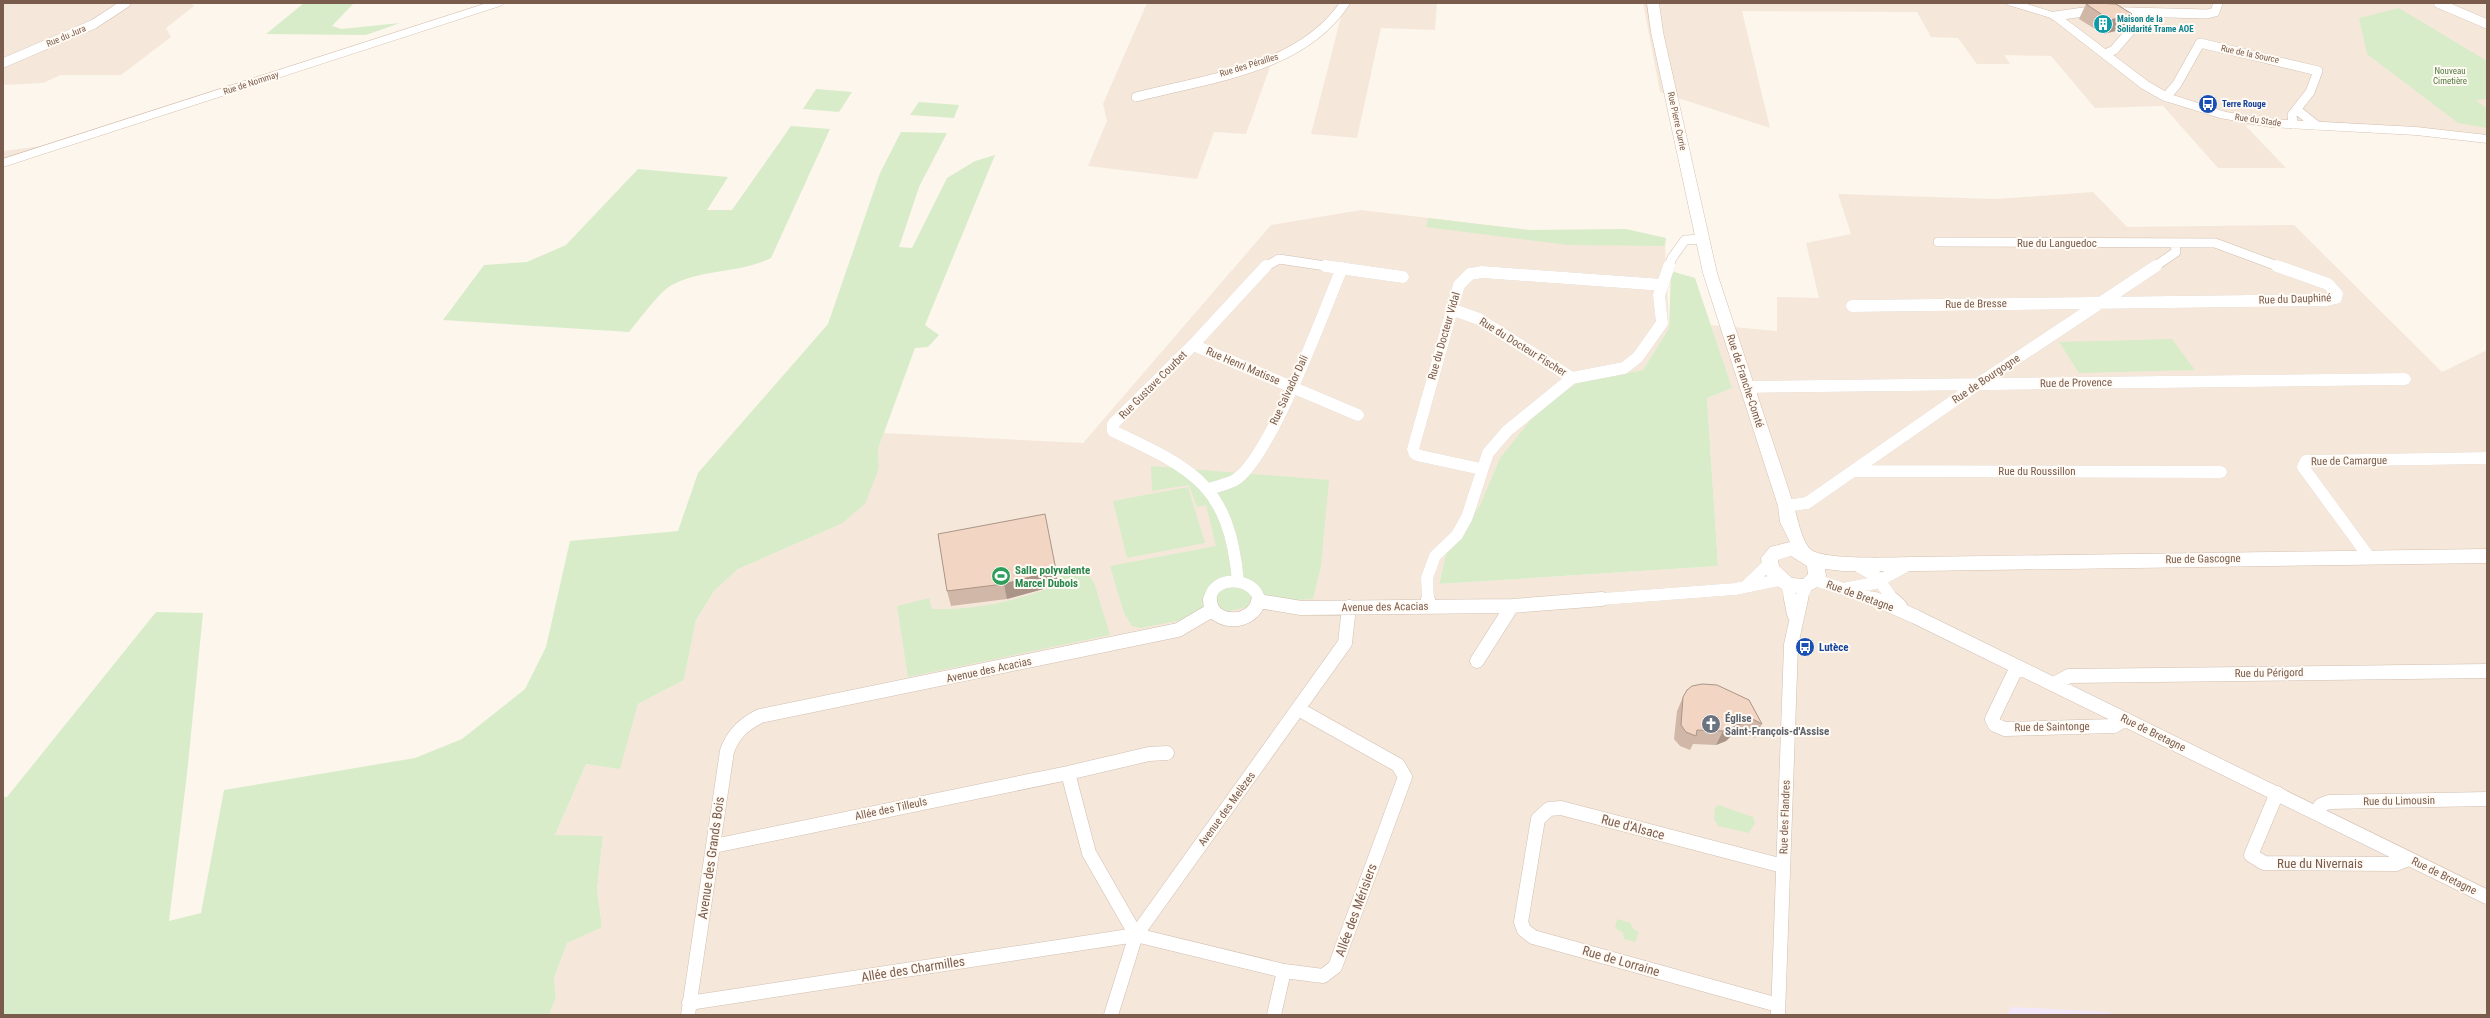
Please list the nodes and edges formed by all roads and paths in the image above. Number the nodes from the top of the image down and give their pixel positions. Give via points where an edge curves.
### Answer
1 (126, 3) edge
2 (499, 3) edge
3 (1345, 3) edge
4 (1653, 3) edge
5 (2012, 3) edge
6 (2218, 3) edge
7 (2438, 3) edge
8 (2146, 13) junction
9 (2055, 16) junction
10 (2487, 24) edge
11 (2105, 54) junction
12 (3, 63) edge
13 (1136, 97) dead end
14 (2166, 97) junction
15 (2297, 110) junction
16 (2293, 124) junction
17 (2316, 125) junction
18 (2487, 139) edge
19 (3, 164) edge
20 (1702, 239) junction
21 (1938, 242) dead end
22 (2175, 243) junction
23 (1342, 268) junction
24 (1403, 278) dead end
25 (1662, 285) junction
26 (2100, 303) junction
27 (1852, 306) dead end
28 (1451, 309) junction
29 (1194, 345) junction
30 (1572, 378) junction
31 (2405, 379) dead end
32 (1978, 384) junction
33 (1292, 387) junction
34 (1746, 387) junction
35 (1358, 414) dead end
36 (2487, 458) edge
37 (1482, 469) junction
38 (1853, 471) junction
39 (2221, 472) dead end
40 (1209, 489) junction
41 (1788, 514) junction
42 (1782, 549) junction
43 (2487, 556) edge
44 (1808, 557) junction
45 (2369, 557) junction
46 (1853, 563) junction
47 (1769, 564) junction
48 (1918, 564) junction
49 (1880, 580) junction
50 (1238, 581) junction
51 (1784, 582) junction
52 (1811, 582) junction
53 (1744, 588) junction
54 (1845, 589) junction
55 (1258, 601) junction
56 (1512, 606) junction
57 (1428, 607) junction
58 (1349, 608) junction
59 (1212, 610) junction
60 (1916, 617) junction
61 (1795, 620) junction
62 (1478, 661) dead end
63 (2017, 667) junction
64 (2487, 671) edge
65 (2054, 684) junction
66 (1300, 710) junction
67 (760, 716) joint
68 (2124, 719) junction
69 (1167, 753) dead end
70 (1068, 773) junction
71 (2277, 793) junction
72 (2487, 799) edge
73 (2316, 812) junction
74 (714, 846) junction
75 (2408, 859) junction
76 (1783, 866) junction
77 (1529, 872) joint
78 (2487, 897) edge
79 (1136, 935) junction
80 (1284, 971) junction
81 (688, 1009) edge
82 (1778, 1010) edge
83 (1111, 1015) edge
84 (1274, 1015) edge

1 - 12 street, Rue du Jura via 94,24
2 - 19 street, Rue de Nommay
3 - 13 street, Rue des Pérailles via 1338,14 1314,38 1291,52 1251,66
4 - 20 street, Rue Pierre Currie
5 - 9 street, Rue du Stade
6 - 8 street via 2214,12 2207,14
7 - 10 street
8 - 9 street via 2091,11
8 - 11 street via 2114,50
9 - 11 street, Rue du Stade
11 - 14 street, Rue du Stade via 2145,85
14 - 15 street, Rue de la Source via 2177,84 2200,43 2318,71 2310,92
14 - 16 street, Rue du Stade via 2244,119
15 - 16 street, Rue de la Source via 2291,119
15 - 17 street
16 - 17 street, Rue du Stade
17 - 18 street, Rue du Stade via 2431,132
20 - 25 street via 1686,240 1672,258
20 - 34 street, Rue de Franche-Comté via 1710,273
21 - 22 street, Rue du Languedoc
22 - 26 street, Rue de Bourgogne via 2176,252
22 - 26 street, Rue du Dauphiné via 2215,243 2328,284 2334,289 2336,298
23 - 24 street
23 - 29 street via 1279,259 1267,264
23 - 33 street, Rue Salvador Dali
25 - 28 street, Rue du Docteur Vidal via 1482,272 1464,277
25 - 30 street via 1659,295 1662,323 1655,336 1632,363 1624,368
26 - 27 street, Rue de Bresse
26 - 32 street, Rue de Bourgogne
28 - 30 street, Rue du Docteur Fischer via 1479,319
28 - 37 street, Rue du Docteur Vidal via 1413,449 1415,454 1421,456
29 - 33 street, Rue Henri Matisse
29 - 40 street, Rue Gustave Courbet via 1113,424 1113,431 1177,464
30 - 37 street via 1507,431 1488,453
31 - 32 street, Rue de Provence
32 - 34 street, Rue de Provence
32 - 38 street, Rue de Bourgogne
33 - 35 street, Rue Henri Matisse
33 - 40 street, Rue Salvador Dali via 1248,468 1234,480
34 - 41 street, Rue de Franche-Comté
36 - 45 street, Rue de Camargue via 2306,461 2303,467
37 - 57 street via 1467,518 1457,535 1435,556 1427,578
38 - 39 street, Rue du Roussillon
38 - 41 street, Rue de Bourgogne
40 - 50 street, Rue Gustave Courbet via 1231,540
41 - 42 street, Rue de Franche-Comté via 1787,539
41 - 44 street, Rue de Franche-Comté
42 - 44 street via 1791,549
42 - 47 street via 1772,554
43 - 45 street, Rue de Gascogne
44 - 46 street, Rue de Gascogne
44 - 52 street via 1818,571
45 - 48 street, Rue de Gascogne
46 - 48 street, Rue de Gascogne
46 - 49 street, Rue de Gascogne via 1873,573
47 - 51 street via 1774,575
47 - 53 street
48 - 49 street, Rue de Gascogne via 1888,573
49 - 54 street, Rue de Gascogne via 1863,587
49 - 60 street, Rue de Gascogne via 1885,593
50 - 55 street via 1250,586 1258,595
50 - 59 street via 1224,582 1214,589 1209,599
51 - 52 street
51 - 53 street, Avenue des Acacias
51 - 61 street, Rue des Flandres
52 - 54 street, Rue de Bretagne
52 - 61 street, Rue des Flandres via 1801,595
53 - 56 street, Avenue des Acacias
54 - 60 street, Rue de Bretagne
55 - 58 street, Avenue des Acacias via 1301,608
55 - 59 street via 1254,611 1243,618 1229,620
56 - 57 street, Avenue des Acacias
56 - 62 street
57 - 58 street, Avenue des Acacias
58 - 66 street, Avenue des Melèzes via 1345,643
59 - 67 street, Avenue des Acacias via 1178,630
60 - 63 street, Rue de Bretagne
61 - 76 street, Rue des Flandres via 1791,645
63 - 65 street, Rue de Bretagne
63 - 68 street, Rue de Saintonge via 1992,719 1995,725 2004,729 2114,726
64 - 65 street, Rue du Périgord via 2069,676
65 - 68 street, Rue de Bretagne
66 - 79 street, Avenue des Melèzes
66 - 80 street, Allée des Mérisiers via 1398,765 1406,777 1335,967 1323,976
67 - 74 street, Avenue des Grands Bois via 740,727 732,737 727,751
68 - 71 street, Rue de Bretagne
69 - 70 street, Allée des Tilleuls via 1149,754
70 - 74 street, Allée des Tilleuls
70 - 79 street via 1089,853
71 - 73 street, Rue de Bretagne
71 - 75 street, Rue du Nivernais via 2251,854 2264,863 2396,864
72 - 73 street, Rue du Limousin via 2329,802 2320,805
73 - 75 street, Rue de Bretagne
74 - 81 street, Avenue des Grands Bois
75 - 78 street, Rue de Bretagne
76 - 77 street, Rue d'Alsace via 1561,808 1549,808 1538,819
76 - 82 street, Rue des Flandres
77 - 82 street, Rue de Lorraine via 1521,922 1524,930 1533,937
79 - 80 street, Allée des Mérisiers
79 - 81 street, Allée des Charmilles
79 - 83 street, Avenue des Melèzes
80 - 84 street

